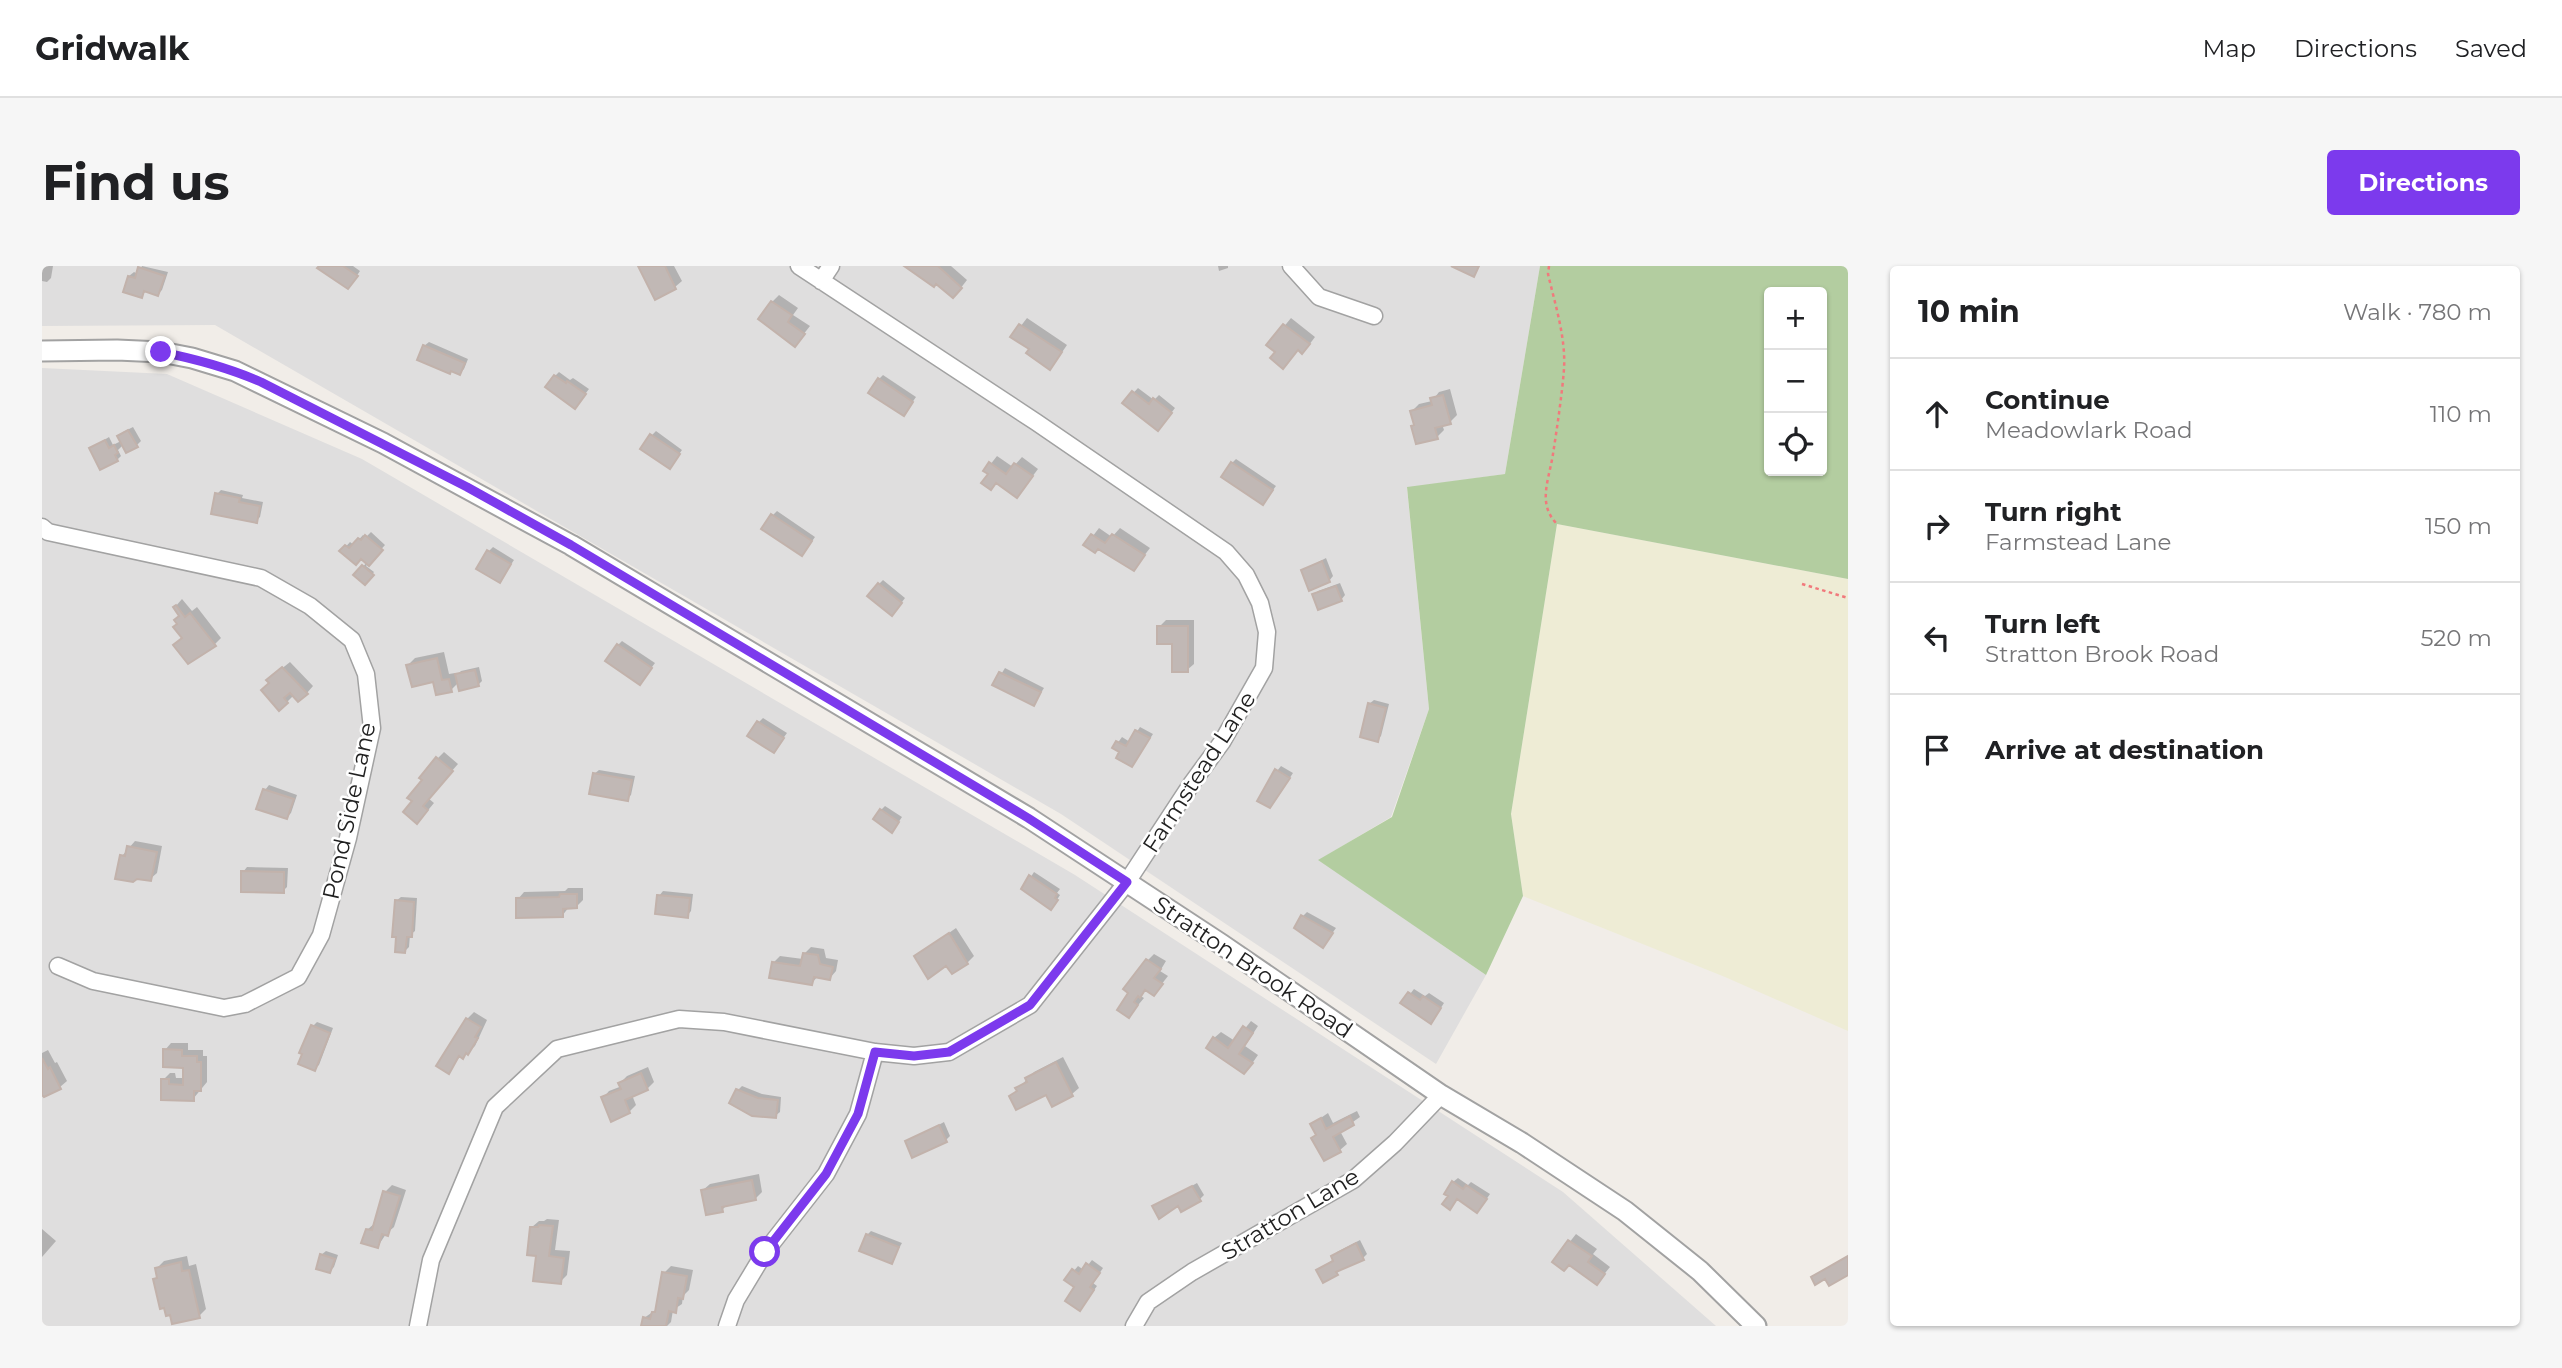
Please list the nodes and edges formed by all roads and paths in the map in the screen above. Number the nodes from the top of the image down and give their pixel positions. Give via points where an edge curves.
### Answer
1 (800, 266) edge
2 (831, 266) edge
3 (1291, 266) edge
4 (1549, 266) edge
5 (821, 281) junction
6 (1374, 316) dead end
7 (42, 351) edge
8 (1558, 524) dead end
9 (42, 527) edge
10 (1802, 584) dead end
11 (1848, 597) edge
12 (1127, 882) junction
13 (58, 966) dead end
14 (875, 1052) junction
15 (1441, 1095) junction
16 (418, 1326) edge
17 (727, 1326) edge
18 (1134, 1326) edge
19 (1756, 1326) edge

1 - 5 street, Farmstead Lane
2 - 5 street
3 - 6 street via 1319,298
4 - 8 path via 1564,367 1544,503
5 - 12 street, Farmstead Lane via 1226,552 1246,575 1267,632 1264,668 1223,742
7 - 12 street, Stratton Brook Road via 161,352 261,382 571,545 1017,811
9 - 13 street, Pond Side Lane via 48,532 261,578 310,606 352,640 366,674 372,728 321,935 298,977 245,1004 225,1008 93,981
10 - 11 path
12 - 14 street, Farmstead Lane via 1030,1005 949,1052 914,1056
12 - 15 street, Stratton Brook Road
14 - 16 street, Farmstead Lane via 723,1022 679,1019 557,1049 495,1107 431,1261
14 - 17 street via 858,1114 826,1174 765,1252 736,1300
15 - 18 street, Stratton Lane via 1353,1180 1192,1272 1148,1302
15 - 19 street, Stratton Brook Road via 1625,1211 1700,1271

